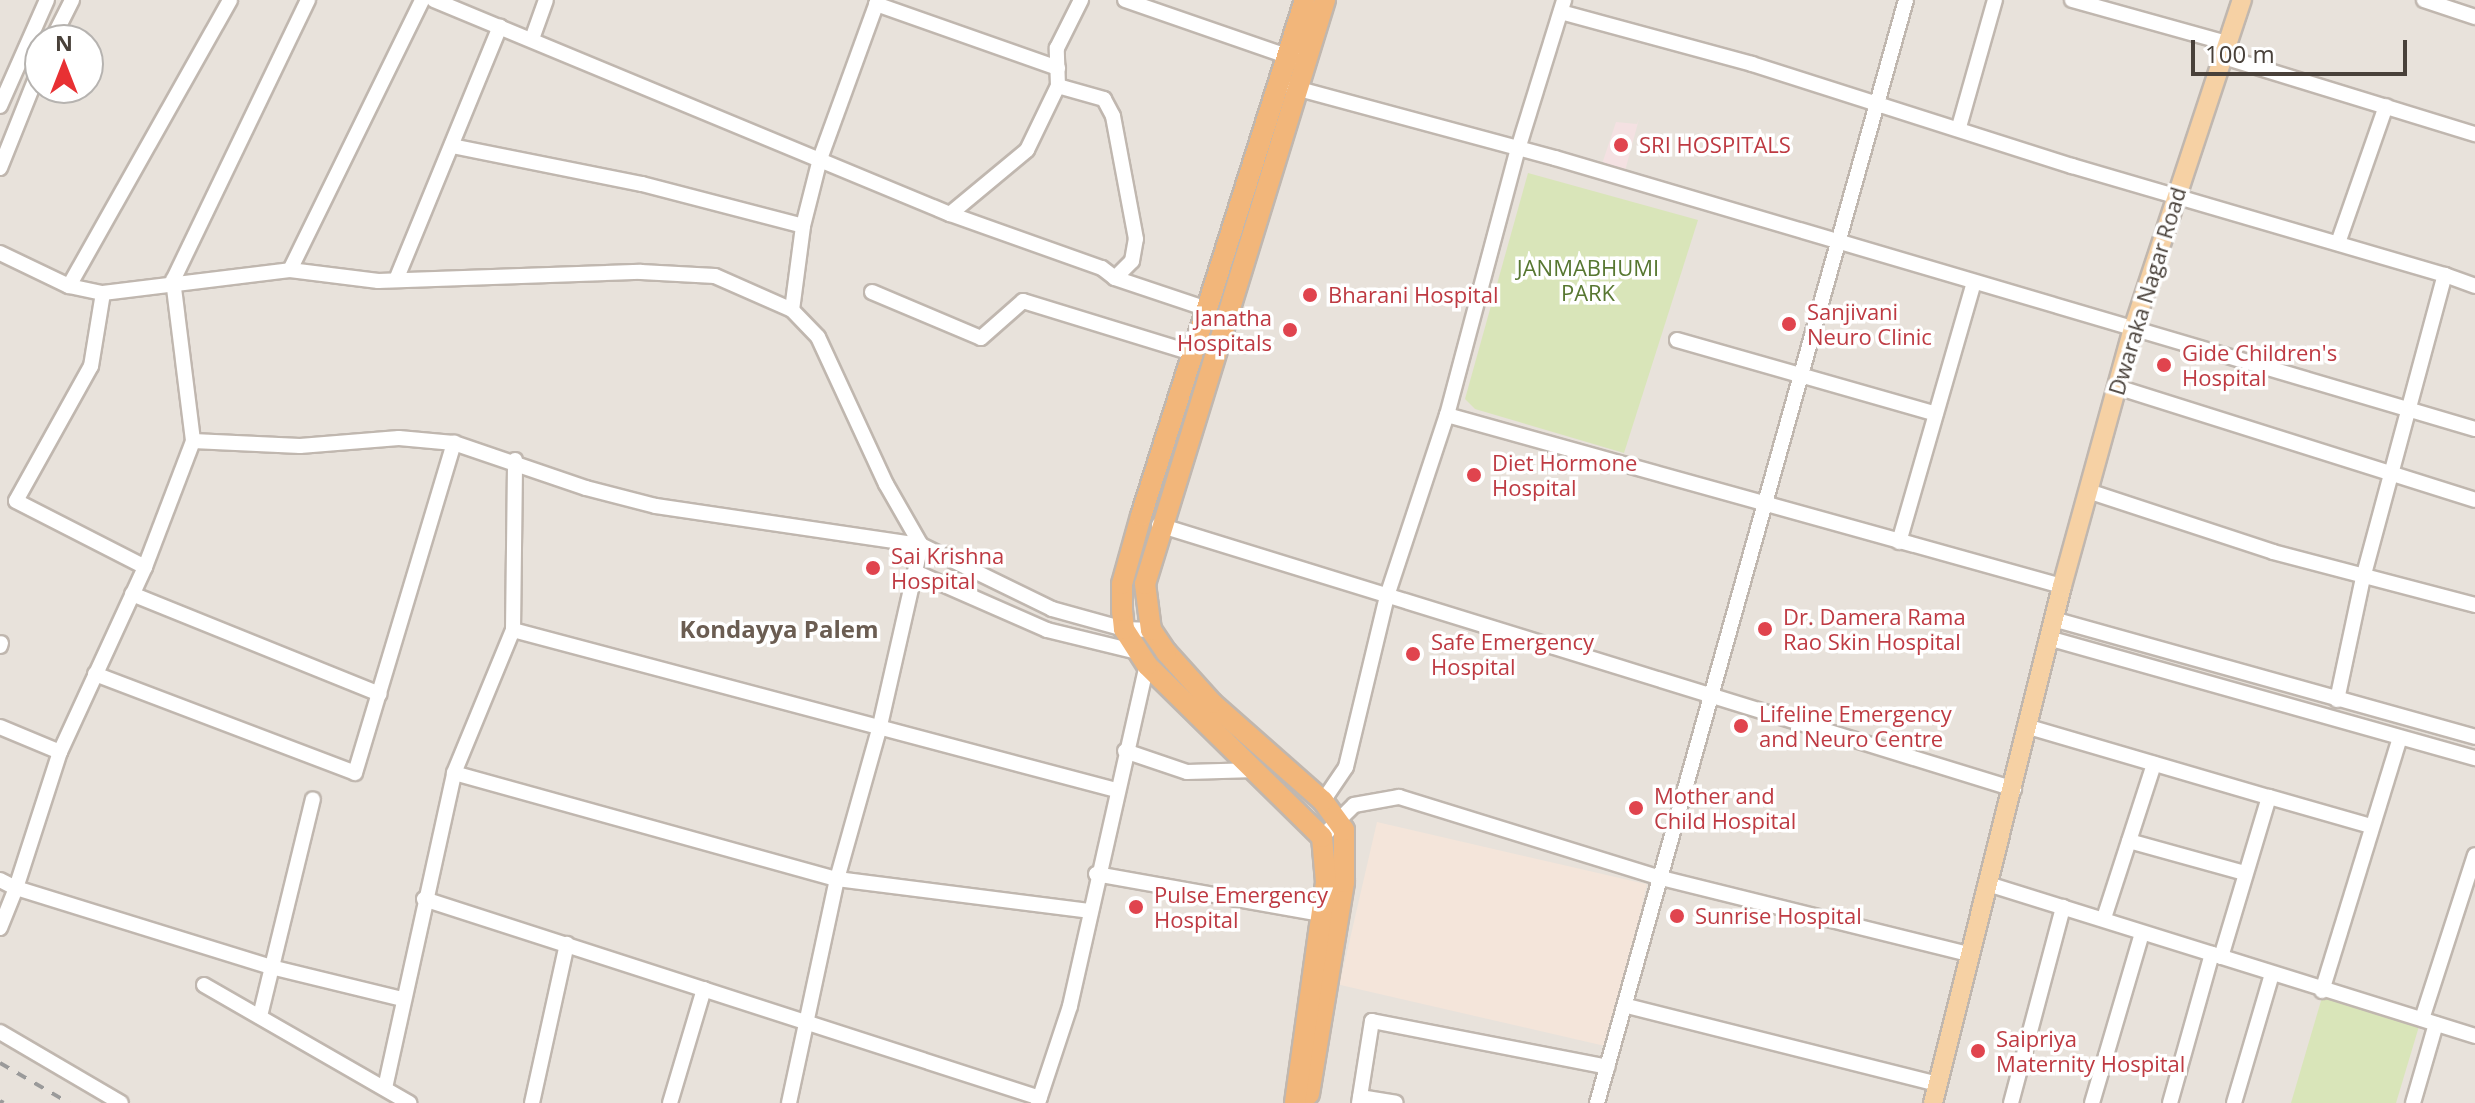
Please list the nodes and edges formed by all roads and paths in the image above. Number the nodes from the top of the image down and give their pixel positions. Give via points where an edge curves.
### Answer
1 (47, 0) edge
2 (72, 0) edge
3 (230, 0) edge
4 (308, 0) edge
5 (422, 0) edge
6 (434, 0) edge
7 (546, 0) edge
8 (1081, 0) edge
9 (1125, 0) edge
10 (1305, 0) edge
11 (1325, 0) edge
12 (1906, 0) edge
13 (1995, 0) edge
14 (2072, 0) edge
15 (2242, 0) edge
16 (2424, 0) edge
17 (877, 2) edge
18 (1563, 6) edge
19 (2475, 17) edge
20 (60, 24) edge
21 (500, 26) junction
22 (532, 39) junction
23 (2226, 50) junction
24 (1296, 59) junction
25 (1058, 68) junction
26 (1058, 86) junction
27 (1288, 86) junction
28 (1878, 103) junction
29 (26, 104) edge
30 (0, 106) edge
31 (2386, 106) junction
32 (1959, 127) junction
33 (2475, 134) edge
34 (452, 146) junction
35 (1518, 149) junction
36 (820, 159) junction
37 (0, 168) edge
38 (2174, 196) junction
39 (950, 214) junction
40 (803, 226) junction
41 (1835, 243) junction
42 (2338, 243) junction
43 (0, 253) edge
44 (290, 270) junction
45 (2445, 275) junction
46 (1115, 278) junction
47 (173, 280) junction
48 (396, 280) junction
49 (1974, 283) junction
50 (69, 286) junction
51 (2475, 286) edge
52 (872, 292) dead end
53 (103, 293) junction
54 (1207, 309) junction
55 (792, 310) junction
56 (2133, 329) junction
57 (1677, 340) dead end
58 (1192, 353) junction
59 (1798, 375) junction
60 (2117, 387) junction
61 (2408, 412) junction
62 (1936, 414) junction
63 (1447, 415) junction
64 (2475, 429) edge
65 (193, 441) junction
66 (454, 443) junction
67 (515, 460) junction
68 (2392, 477) junction
69 (2088, 491) junction
70 (2475, 500) edge
71 (1762, 505) junction
72 (1159, 525) junction
73 (1899, 542) junction
74 (921, 545) junction
75 (145, 567) junction
76 (915, 572) junction
77 (2363, 578) junction
78 (2062, 586) junction
79 (132, 594) junction
80 (1387, 596) junction
81 (2475, 605) edge
82 (2053, 619) junction
83 (1124, 629) junction
84 (513, 630) junction
85 (1151, 630) junction
86 (2048, 638) junction
87 (1142, 658) junction
88 (95, 674) junction
89 (380, 694) junction
90 (1712, 694) junction
91 (2337, 700) junction
92 (880, 726) junction
93 (0, 727) edge
94 (2029, 727) junction
95 (2475, 737) edge
96 (2400, 738) junction
97 (1125, 751) junction
98 (60, 752) junction
99 (2475, 758) edge
100 (2154, 764) junction
101 (1256, 770) junction
102 (454, 773) junction
103 (2014, 789) junction
104 (1116, 790) junction
105 (2269, 797) junction
106 (313, 799) dead end
107 (1323, 801) junction
108 (1339, 820) junction
109 (2371, 826) junction
110 (1322, 837) junction
111 (2129, 841) junction
112 (2475, 855) edge
113 (2244, 873) junction
114 (1096, 874) junction
115 (1657, 877) junction
116 (837, 879) junction
117 (0, 880) edge
118 (1988, 884) junction
119 (16, 888) junction
120 (424, 899) junction
121 (2063, 907) junction
122 (1089, 911) junction
123 (1321, 914) junction
124 (2104, 918) junction
125 (0, 928) edge
126 (2142, 933) junction
127 (567, 944) junction
128 (1968, 954) junction
129 (2217, 956) junction
130 (275, 968) junction
131 (2272, 974) junction
132 (204, 985) dead end
133 (704, 989) junction
134 (2322, 991) junction
135 (402, 999) junction
136 (1627, 1006) junction
137 (260, 1016) junction
138 (808, 1019) junction
139 (2429, 1022) junction
140 (0, 1032) edge
141 (2475, 1036) edge
142 (1608, 1067) junction
143 (1937, 1084) junction
144 (385, 1088) junction
145 (1360, 1100) edge
146 (1039, 1101) edge
147 (121, 1103) edge
148 (409, 1103) edge
149 (532, 1103) edge
150 (670, 1103) edge
151 (789, 1103) edge
152 (1295, 1103) edge
153 (1307, 1103) edge
154 (1396, 1103) edge
155 (1597, 1103) edge
156 (1933, 1103) edge
157 (2011, 1103) edge
158 (2092, 1103) edge
159 (2170, 1103) edge
160 (2234, 1103) edge
161 (2413, 1103) edge

1 - 30 street
2 - 20 street
3 - 50 street
4 - 47 street
5 - 44 street
6 - 21 street
7 - 22 street
8 - 25 street via 1057,48
9 - 24 street
10 - 24 highway
11 - 24 highway
12 - 28 street
13 - 32 street
14 - 23 street
15 - 23 main road, Dwaraka Nagar Road
16 - 19 street
17 - 25 street
17 - 36 street
18 - 28 street
18 - 35 street
21 - 22 street
21 - 34 street
22 - 36 street
23 - 31 street
23 - 38 main road, Dwaraka Nagar Road
24 - 27 highway
25 - 26 street
26 - 39 street via 1027,150
26 - 46 street via 1104,99 1113,116 1136,239 1132,261
27 - 35 street
27 - 54 highway
27 - 72 highway
28 - 32 street
28 - 41 street
29 - 37 street
31 - 33 street
31 - 42 street
32 - 38 street
34 - 40 street via 626,180
34 - 48 street
35 - 41 street
35 - 63 street
36 - 39 street
36 - 40 street
38 - 42 street
38 - 56 main road, Dwaraka Nagar Road
39 - 46 street via 1102,268
40 - 55 street
41 - 49 street
41 - 59 street
42 - 45 street
43 - 50 street
44 - 47 street
44 - 48 street
45 - 51 street
45 - 61 street
46 - 54 street
47 - 53 street
47 - 65 street
48 - 55 street via 641,272 715,276
49 - 56 street
49 - 62 street
50 - 53 street
52 - 58 street via 981,338 1023,301
53 - 75 street via 91,366 16,501
54 - 58 highway
55 - 74 street via 818,337 886,484
56 - 60 main road, Dwaraka Nagar Road
56 - 61 street
57 - 59 street
58 - 83 highway via 1122,584
59 - 62 street
59 - 71 street
60 - 68 street
60 - 69 main road, Dwaraka Nagar Road
61 - 64 street
61 - 68 street
62 - 73 street
63 - 71 street
63 - 80 street
65 - 66 street via 300,446 399,438
65 - 75 street
66 - 67 street
66 - 89 street
67 - 74 street via 586,488 656,506
67 - 84 street
68 - 70 street
68 - 77 street
69 - 77 street
69 - 78 main road, Dwaraka Nagar Road
71 - 73 street
71 - 90 street
72 - 80 street
72 - 85 highway via 1145,584
73 - 78 street
74 - 76 street
74 - 83 street via 1052,609
75 - 79 street
76 - 87 street via 1047,630
76 - 92 street
77 - 81 street
77 - 91 street
78 - 82 main road, Dwaraka Nagar Road
79 - 88 street
79 - 89 street
80 - 90 street
80 - 107 street via 1346,767
82 - 86 main road, Dwaraka Nagar Road
82 - 91 street
83 - 85 street
83 - 87 highway
84 - 92 street
84 - 102 street
85 - 107 highway via 1212,703
86 - 94 main road, Dwaraka Nagar Road
86 - 96 street
87 - 97 street
87 - 101 highway
88 - 89 street via 355,773
88 - 98 street
90 - 103 street
90 - 115 street
91 - 95 street
92 - 104 street
92 - 116 street
93 - 98 street
94 - 100 street
94 - 103 main road, Dwaraka Nagar Road
96 - 99 street
96 - 109 street
97 - 101 street via 1187,772
97 - 104 street
98 - 119 street
100 - 105 street
100 - 111 street
101 - 110 highway
102 - 116 street
102 - 120 street
103 - 118 main road, Dwaraka Nagar Road
104 - 114 street
105 - 109 street
105 - 113 street
106 - 130 street
107 - 108 highway
108 - 110 street
108 - 115 street via 1354,805 1399,797
108 - 153 highway via 1346,841 1344,882
109 - 134 street
110 - 123 highway via 1326,882
111 - 113 street
111 - 124 street
112 - 139 street
113 - 129 street
114 - 122 street
114 - 123 street
115 - 128 street
115 - 136 street
116 - 122 street
116 - 138 street
117 - 119 street
118 - 121 street
118 - 128 main road, Dwaraka Nagar Road
119 - 125 street
119 - 130 street
120 - 127 street
120 - 135 street
121 - 124 street
121 - 157 street
122 - 146 street via 1070,1006
123 - 152 highway
124 - 126 street via 2110,925
126 - 129 street
126 - 158 street
127 - 133 street
127 - 149 street
128 - 143 main road, Dwaraka Nagar Road
129 - 131 street
129 - 159 street
130 - 135 street
130 - 137 street
131 - 134 street
131 - 160 street
132 - 137 street
133 - 138 street
133 - 150 street
134 - 139 street
135 - 144 street
136 - 142 street
136 - 143 street
137 - 144 street
138 - 146 street
138 - 151 street
139 - 141 street
139 - 161 street
140 - 147 street
142 - 145 street via 1372,1021
142 - 155 street
143 - 156 main road, Dwaraka Nagar Road
144 - 148 street
145 - 154 street

